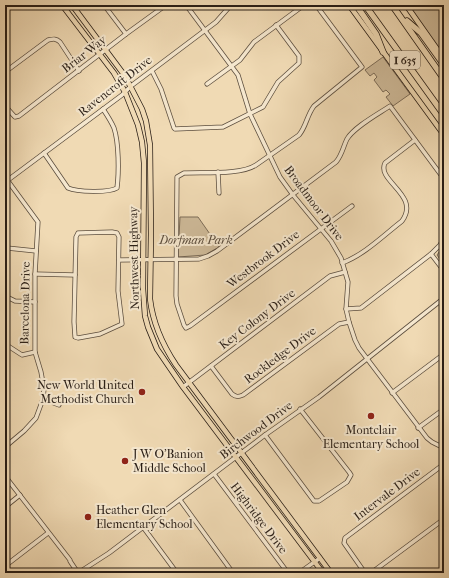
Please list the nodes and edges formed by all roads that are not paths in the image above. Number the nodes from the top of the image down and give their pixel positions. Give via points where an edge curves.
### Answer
1 (62, 5) edge
2 (72, 5) edge
3 (104, 5) edge
4 (166, 5) edge
5 (186, 5) edge
6 (231, 5) edge
7 (304, 5) edge
8 (316, 5) edge
9 (349, 5) edge
10 (356, 5) edge
11 (365, 5) edge
12 (392, 5) edge
13 (406, 5) edge
14 (400, 16) junction
15 (276, 25) junction
16 (205, 30) junction
17 (126, 34) junction
18 (106, 50) junction
19 (384, 52) junction
20 (100, 55) junction
21 (444, 58) edge
22 (444, 65) edge
23 (232, 66) junction
24 (79, 71) junction
25 (152, 71) junction
26 (5, 72) edge
27 (444, 79) edge
28 (207, 84) dead end
29 (131, 86) junction
30 (125, 92) junction
31 (5, 106) edge
32 (103, 109) junction
33 (250, 114) junction
34 (444, 115) edge
35 (444, 135) edge
36 (415, 140) junction
37 (44, 153) junction
38 (270, 156) junction
39 (218, 172) junction
40 (6, 178) edge
41 (444, 179) edge
42 (219, 193) dead end
43 (293, 195) junction
44 (352, 206) dead end
45 (320, 228) junction
46 (444, 238) edge
47 (5, 246) edge
48 (36, 251) junction
49 (431, 254) junction
50 (119, 260) junction
51 (144, 260) junction
52 (151, 260) junction
53 (176, 260) junction
54 (342, 263) junction
55 (444, 271) edge
56 (345, 272) junction
57 (35, 274) junction
58 (75, 274) junction
59 (5, 296) edge
60 (444, 298) edge
61 (35, 302) junction
62 (346, 309) junction
63 (349, 322) junction
64 (5, 344) edge
65 (35, 352) junction
66 (444, 354) edge
67 (366, 358) junction
68 (211, 366) junction
69 (189, 382) junction
70 (183, 387) junction
71 (392, 393) junction
72 (43, 399) junction
73 (59, 405) dead end
74 (300, 409) junction
75 (444, 409) edge
76 (418, 428) junction
77 (264, 435) junction
78 (5, 447) edge
79 (444, 448) edge
80 (242, 453) junction
81 (236, 457) junction
82 (444, 464) edge
83 (214, 474) junction
84 (5, 476) edge
85 (20, 495) junction
86 (180, 500) junction
87 (5, 507) edge
88 (444, 519) edge
89 (143, 527) junction
90 (48, 533) junction
91 (320, 558) junction
92 (314, 562) junction
93 (5, 566) edge
94 (78, 573) edge
95 (177, 573) edge
96 (233, 573) edge
97 (288, 573) edge
98 (299, 573) edge
99 (323, 573) edge
100 (331, 573) edge
101 (365, 573) edge
102 (371, 573) edge

1 - 20 main road, Northwest Highway
2 - 18 main road, Northwest Highway
3 - 17 street
4 - 17 street, Briar Way
5 - 16 street, Broadmoor Drive
6 - 16 street, Ravencroft Drive
7 - 15 street
8 - 38 street via 362,67 314,106 302,132
9 - 19 main road
10 - 19 highway via 376,34
11 - 34 highway, I 635
12 - 14 highway, I 635
13 - 21 main road
14 - 22 highway via 421,33
14 - 27 highway, I 635
15 - 23 street via 254,42
15 - 33 street via 299,56 299,63 278,82 263,108
16 - 23 street, Broadmoor Drive
16 - 25 street, Ravencroft Drive
17 - 18 street, Briar Way
18 - 20 street, Briar Way
18 - 29 main road, Northwest Highway
19 - 35 main road
20 - 24 street, Briar Way
20 - 30 main road, Northwest Highway
23 - 28 street
23 - 33 street, Broadmoor Drive via 240,80
24 - 26 street via 60,42 53,38
24 - 31 street, Briar Way via 19,116 15,117
25 - 29 street, Ravencroft Drive
25 - 33 street via 175,129 224,127
29 - 30 street, Ravencroft Drive
29 - 52 main road, Northwest Highway via 146,121 150,145
30 - 32 street, Ravencroft Drive
30 - 51 main road, Northwest Highway via 138,125 143,151
32 - 37 street, Ravencroft Drive
32 - 37 street via 115,133 117,188 68,188
33 - 38 street, Broadmoor Drive
36 - 41 street
36 - 43 street via 390,106 356,129 347,138 336,162
36 - 54 street via 384,165 385,172 407,203 407,215 360,254
37 - 40 street, Ravencroft Drive
38 - 39 street via 248,170
38 - 43 street, Broadmoor Drive via 280,177
39 - 42 street
39 - 53 street via 184,173 177,177
40 - 48 street, Barcelona Drive via 38,222
43 - 45 street, Broadmoor Drive
43 - 53 street via 208,256
44 - 45 street, Westbrook Drive
45 - 53 street, Westbrook Drive via 186,328 177,304
45 - 54 street, Broadmoor Drive via 334,246
46 - 49 street
47 - 48 street
48 - 57 street, Barcelona Drive
49 - 55 street
49 - 62 street via 361,308
50 - 51 street
50 - 58 street via 117,233 78,233
50 - 58 street via 118,291 122,324 100,334 75,337
51 - 52 street
51 - 70 main road, Northwest Highway via 143,301 148,327 157,349
52 - 53 street
52 - 69 main road, Northwest Highway via 150,299 155,325 169,354
54 - 56 street, Broadmoor Drive
56 - 62 street, Broadmoor Drive via 348,282
56 - 68 street, Key Colony Drive via 330,276
57 - 58 street
57 - 61 street, Barcelona Drive
59 - 61 street via 14,301
60 - 67 street, Birchwood Drive
61 - 65 street, Barcelona Drive
62 - 63 street, Broadmoor Drive
63 - 67 street, Broadmoor Drive via 354,340
63 - 68 street, Rockledge Drive via 339,324 239,397 232,394
64 - 65 street via 22,355
65 - 72 street, Barcelona Drive via 42,378
66 - 71 street
67 - 71 street, Broadmoor Drive
67 - 74 street, Birchwood Drive via 319,397
68 - 69 street, Key Colony Drive
69 - 70 street, Key Colony Drive
69 - 80 main road, Northwest Highway
70 - 81 main road, Northwest Highway
71 - 76 street, Broadmoor Drive
72 - 73 street
72 - 78 street, Barcelona Drive via 32,424
74 - 77 street, Birchwood Drive
74 - 77 street via 351,475 347,482 319,502 314,501
75 - 76 street
76 - 79 street, Broadmoor Drive via 432,442
77 - 80 street, Birchwood Drive
80 - 81 street, Birchwood Drive
80 - 91 main road, Northwest Highway
81 - 83 street, Birchwood Drive
81 - 92 main road, Northwest Highway
82 - 101 street, Intervale Drive via 344,541
83 - 86 street, Birchwood Drive
83 - 97 street, Highridge Drive
84 - 85 street
85 - 87 street
85 - 90 street
86 - 89 street, Birchwood Drive
86 - 96 street
88 - 102 street
89 - 94 street, Birchwood Drive
89 - 95 street
90 - 93 street
90 - 94 street
91 - 92 street
91 - 100 main road, Northwest Highway
92 - 98 street
92 - 99 main road, Northwest Highway

